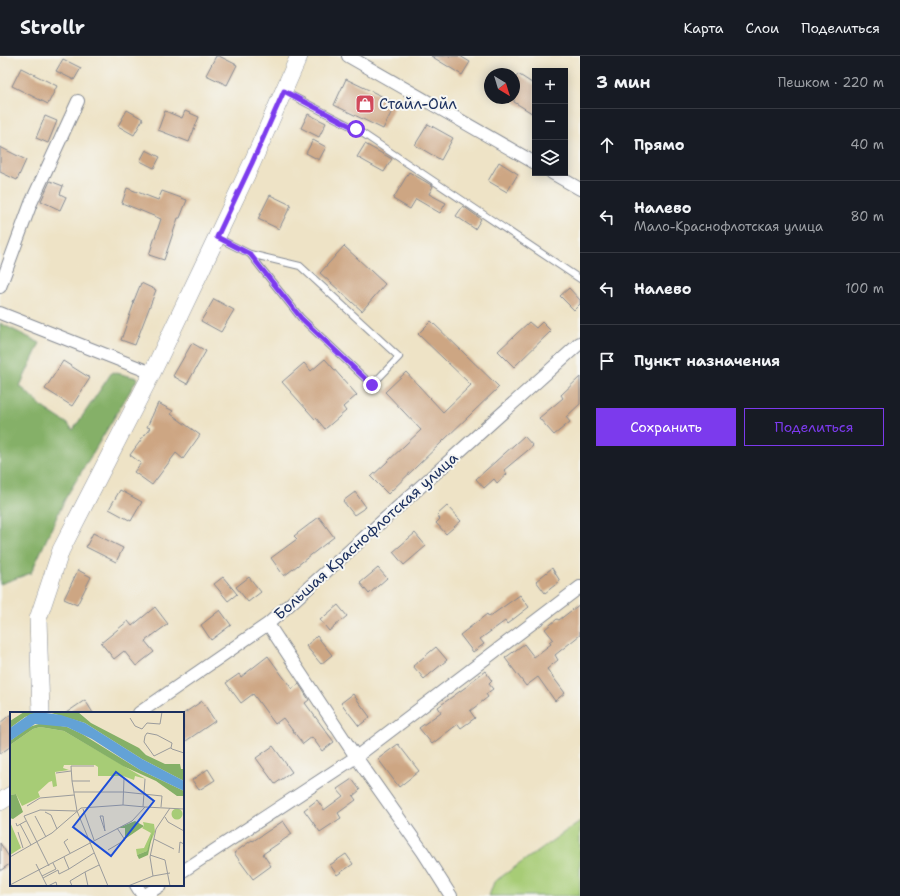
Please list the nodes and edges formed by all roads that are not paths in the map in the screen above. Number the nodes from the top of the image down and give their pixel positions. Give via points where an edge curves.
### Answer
1 (299, 56) edge
2 (348, 56) edge
3 (284, 91) junction
4 (78, 101) dead end
5 (532, 161) edge
6 (557, 176) edge
7 (580, 189) edge
8 (217, 237) junction
9 (250, 254) junction
10 (580, 279) edge
11 (0, 287) edge
12 (0, 313) edge
13 (580, 343) edge
14 (152, 373) junction
15 (580, 588) edge
16 (268, 624) junction
17 (41, 712) edge
18 (140, 712) edge
19 (356, 757) junction
20 (10, 795) edge
21 (0, 802) edge
22 (184, 869) edge
23 (137, 886) edge
24 (159, 886) edge
25 (144, 896) edge
26 (451, 896) edge

1 - 3 street
2 - 5 street
3 - 8 street
3 - 10 lane via 356,129
4 - 11 street via 31,204
6 - 7 street
8 - 9 lane
8 - 14 street
9 - 9 lane via 301,318 372,385 400,357 300,266
12 - 14 street
13 - 16 street, Большая Краснофлотская улица
14 - 17 street via 61,550 38,619
15 - 19 street
16 - 18 street, Большая Краснофлотская улица
16 - 19 street
19 - 22 street
19 - 26 street
20 - 21 street
23 - 25 street
24 - 25 street

